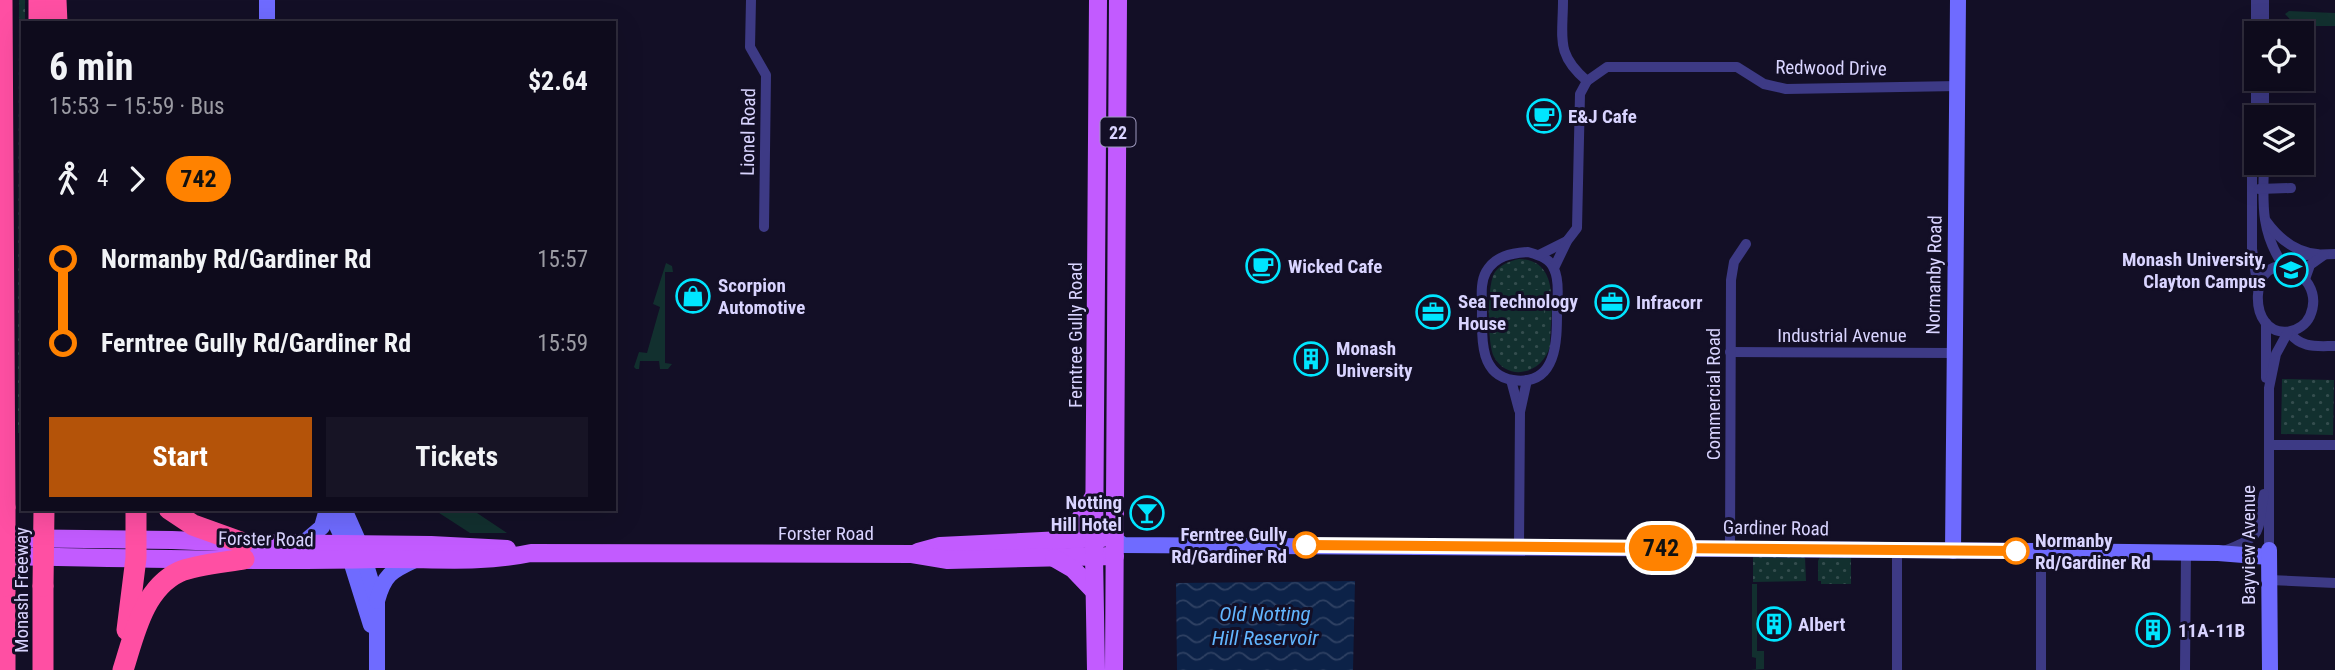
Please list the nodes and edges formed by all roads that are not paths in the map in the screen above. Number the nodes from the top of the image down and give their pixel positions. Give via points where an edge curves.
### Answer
1 (39, 0) edge
2 (56, 0) edge
3 (267, 0) edge
4 (751, 0) edge
5 (1098, 0) edge
6 (1118, 0) edge
7 (1563, 0) edge
8 (1958, 0) edge
9 (2256, 0) edge
10 (2264, 0) edge
11 (1, 12) edge
12 (39, 21) edge
13 (57, 21) edge
14 (267, 21) edge
15 (2256, 21) edge
16 (2264, 21) edge
17 (1587, 81) junction
18 (1958, 86) junction
19 (2257, 175) edge
20 (2261, 175) edge
21 (2291, 188) dead end
22 (2258, 190) junction
23 (1117, 195) junction
24 (1097, 196) junction
25 (2264, 219) junction
26 (764, 227) dead end
27 (1567, 241) junction
28 (1746, 244) dead end
29 (2317, 254) junction
30 (2333, 254) edge
31 (1539, 255) junction
32 (2284, 265) junction
33 (1554, 268) junction
34 (2305, 279) junction
35 (2258, 295) junction
36 (2308, 320) junction
37 (2266, 323) junction
38 (2288, 332) junction
39 (2329, 346) edge
40 (1730, 352) junction
41 (1954, 354) junction
42 (1511, 380) junction
43 (1527, 380) junction
44 (1520, 412) junction
45 (2269, 419) junction
46 (2269, 445) junction
47 (2335, 445) edge
48 (2269, 472) junction
49 (1096, 494) junction
50 (44, 511) edge
51 (136, 511) edge
52 (172, 511) edge
53 (327, 511) edge
54 (329, 511) edge
55 (345, 511) edge
56 (0, 538) edge
57 (1061, 541) junction
58 (302, 544) junction
59 (1117, 546) junction
60 (1094, 547) junction
61 (1519, 547) junction
62 (1730, 548) junction
63 (137, 549) junction
64 (1898, 550) junction
65 (244, 551) junction
66 (1953, 551) junction
67 (2041, 551) junction
68 (356, 552) junction
69 (531, 553) junction
70 (2186, 553) junction
71 (2218, 553) junction
72 (912, 554) junction
73 (2269, 554) junction
74 (0, 556) edge
75 (1053, 558) junction
76 (415, 560) junction
77 (2269, 583) junction
78 (2335, 583) edge
79 (1094, 591) junction
80 (377, 601) junction
81 (376, 639) junction
82 (5, 670) edge
83 (43, 670) edge
84 (122, 670) edge
85 (377, 670) edge
86 (1096, 670) edge
87 (1114, 670) edge
88 (1897, 670) edge
89 (2041, 670) edge
90 (2185, 670) edge
91 (2270, 670) edge

1 - 12 highway
2 - 13 highway
3 - 14 street
4 - 26 street, Lionel Road via 750,47 766,75
5 - 24 main road, Ferntree Gully Road / 22
6 - 23 main road, 22
7 - 17 street via 1564,52
8 - 18 street, Normanby Road
9 - 15 street
10 - 16 street
11 - 82 highway, Monash Freeway, bridge
17 - 18 street, Redwood Drive via 1607,67 1737,67 1764,84 1786,89
17 - 27 street via 1580,94 1579,218
18 - 41 street, Normanby Road
19 - 22 street
20 - 22 street
21 - 22 street
22 - 25 street
22 - 35 street via 2252,253
23 - 24 main road
23 - 59 main road, 22
24 - 49 main road, Ferntree Gully Road / 22
25 - 29 street via 2294,248
25 - 32 street via 2271,244
27 - 31 street
27 - 33 street
28 - 40 street, Commercial Road via 1731,272
29 - 30 street
29 - 32 street
30 - 34 street via 2314,261
31 - 33 street
31 - 42 street via 1503,256 1486,272 1482,285 1484,354 1490,367
32 - 34 street
32 - 35 street via 2266,272
33 - 43 street via 1557,346 1545,370
34 - 36 street via 2313,299
35 - 37 street
36 - 38 street
36 - 39 street via 2308,335
37 - 38 street
37 - 45 street, Bayview Avenue
38 - 39 street via 2305,345
38 - 45 street, Bayview Avenue via 2271,375
40 - 41 street, Industrial Avenue
40 - 62 street, Commercial Road
41 - 66 street, Normanby Road
42 - 43 street
42 - 44 street
43 - 44 street
44 - 61 street
45 - 46 street, Bayview Avenue
46 - 47 street
46 - 48 street, Bayview Avenue
48 - 71 street, Gardiner Road via 2257,534
48 - 73 street, Bayview Avenue
49 - 57 main road
49 - 60 main road, Ferntree Gully Road / 22
50 - 83 highway, Monash Freeway, bridge
51 - 63 highway
52 - 65 highway
53 - 58 street via 322,527
54 - 68 street
55 - 68 street
56 - 63 main road, Forster Road
57 - 60 main road, Forster Road
57 - 72 main road, Forster Road via 940,546
58 - 65 main road, Forster Road
58 - 68 main road, Forster Road
59 - 60 main road, Forster Road
59 - 61 street, Gardiner Road
59 - 87 main road, 22
60 - 75 main road, Forster Road
60 - 79 main road, Ferntree Gully Road / 22
61 - 62 street, Gardiner Road
62 - 64 street, Gardiner Road
63 - 65 main road, Forster Road
63 - 74 main road, Forster Road
63 - 84 highway
64 - 66 street, Gardiner Road
64 - 88 street
65 - 68 main road, Forster Road
65 - 84 highway via 180,571 168,580 148,602
66 - 67 street, Gardiner Road
67 - 70 street, Gardiner Road
67 - 89 street
68 - 69 main road, Forster Road via 504,549
68 - 76 main road, Forster Road
68 - 80 street
68 - 81 street
69 - 72 main road, Forster Road
69 - 76 main road, Forster Road via 481,561
70 - 71 street, Gardiner Road
70 - 90 street
71 - 73 street, Gardiner Road
72 - 75 main road, Forster Road via 948,560
73 - 77 street, Bayview Avenue
75 - 79 main road via 1073,569
76 - 80 street via 386,577
77 - 78 street
77 - 91 street, Bayview Avenue
79 - 86 main road, Ferntree Gully Road / 22
80 - 81 street
81 - 85 street

